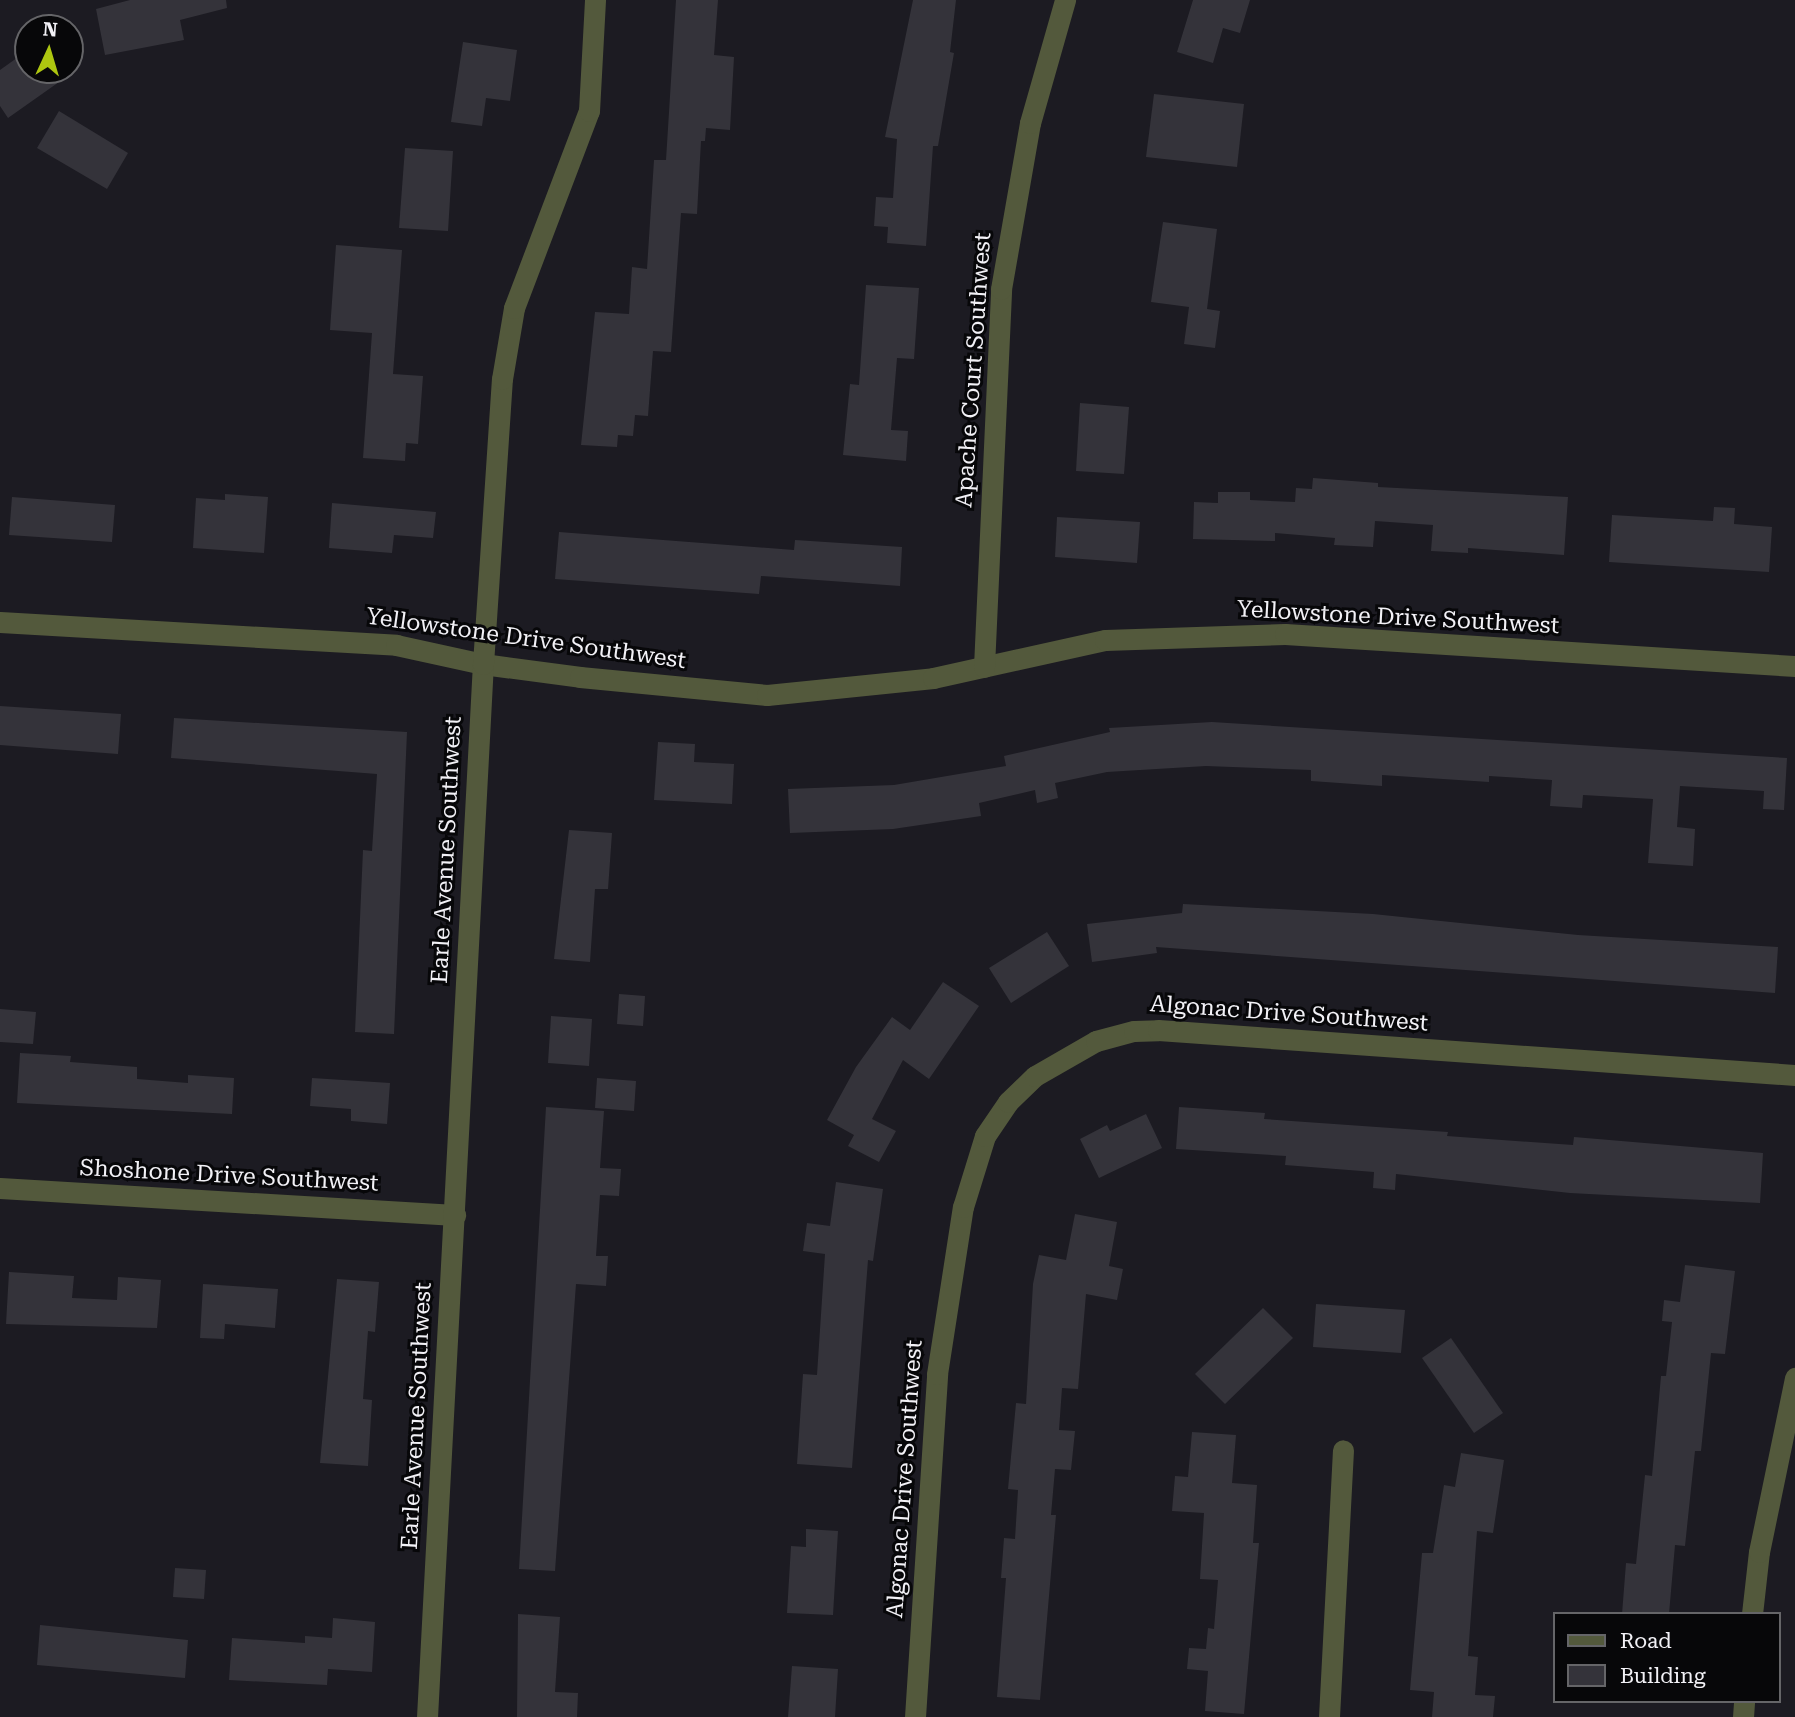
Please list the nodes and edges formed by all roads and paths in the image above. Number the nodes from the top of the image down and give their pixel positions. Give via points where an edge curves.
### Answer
1 (595, 0) edge
2 (1065, 0) edge
3 (0, 622) edge
4 (483, 664) junction
5 (984, 667) junction
6 (1795, 667) edge
7 (1795, 1075) edge
8 (0, 1188) edge
9 (455, 1215) junction
10 (1795, 1378) edge
11 (1343, 1450) dead end
12 (1752, 1612) edge
13 (427, 1717) edge
14 (915, 1717) edge
15 (1329, 1717) edge

1 - 4 street, Earle Avenue Southwest via 589,111 514,308 502,379
2 - 5 street, Apache Court Southwest via 1030,123 1001,289
3 - 4 street, Yellowstone Drive Southwest via 396,645
4 - 5 street, Yellowstone Drive Southwest via 768,695 933,678
4 - 9 street, Earle Avenue Southwest
5 - 6 street, Yellowstone Drive Southwest via 1105,640 1286,634
7 - 14 street, Algonac Drive Southwest via 1158,1030 1096,1041 1035,1076 1008,1102 985,1136 963,1207 937,1374
8 - 9 street, Shoshone Drive Southwest
9 - 13 street, Earle Avenue Southwest
10 - 12 street via 1759,1552
11 - 15 street

